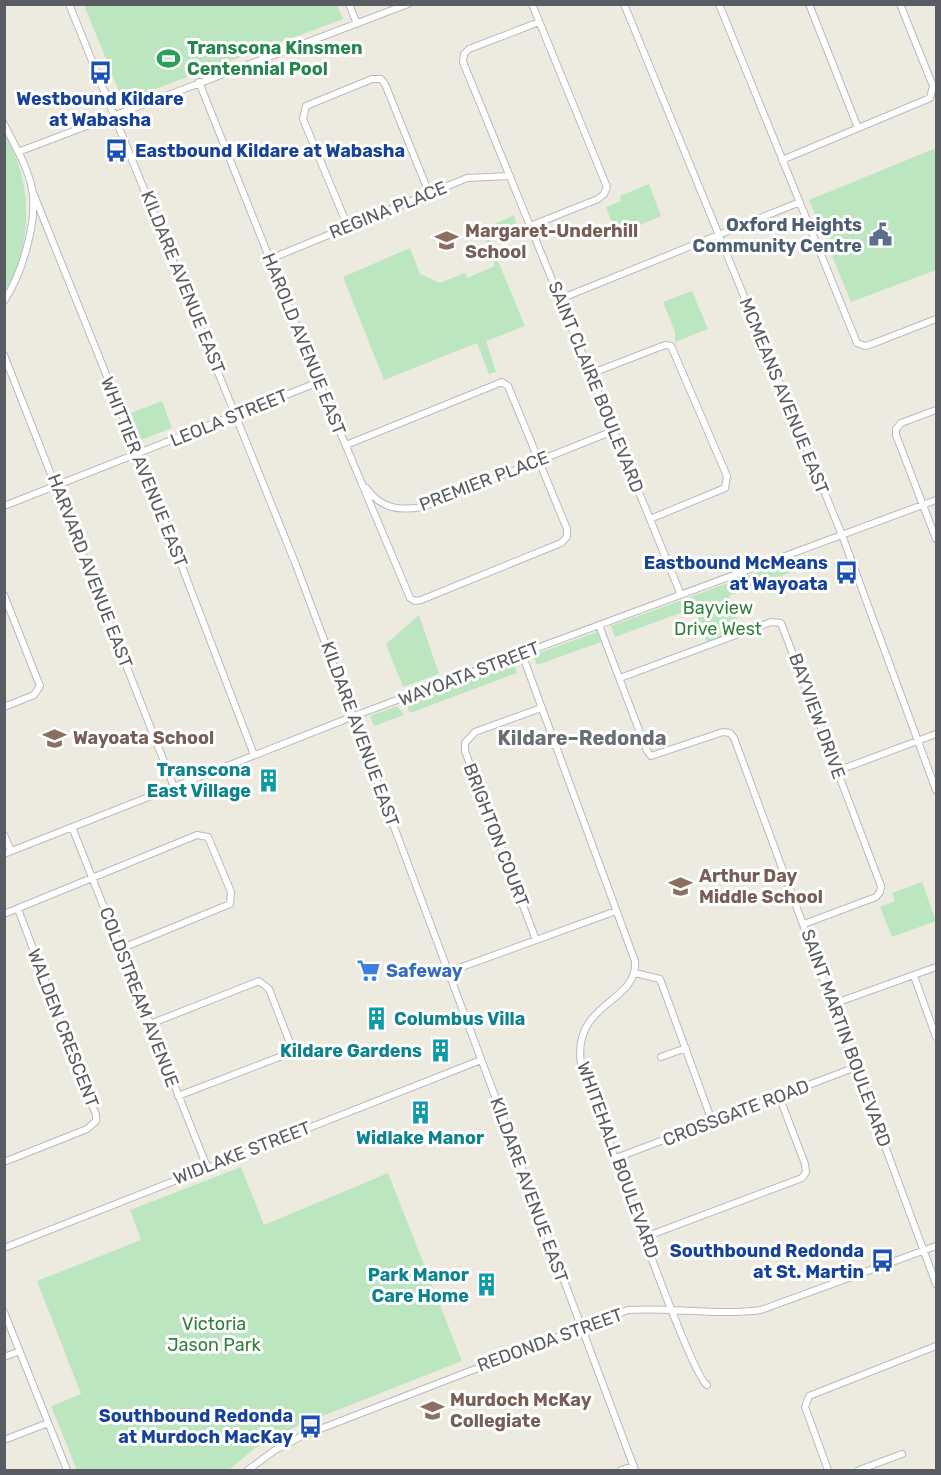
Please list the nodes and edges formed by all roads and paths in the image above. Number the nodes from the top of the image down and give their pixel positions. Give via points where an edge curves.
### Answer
1 (69, 4) edge
2 (349, 4) edge
3 (408, 4) edge
4 (532, 4) edge
5 (624, 4) edge
6 (718, 4) edge
7 (809, 4) edge
8 (900, 4) edge
9 (539, 22) junction
10 (357, 24) junction
11 (199, 82) junction
12 (114, 114) junction
13 (4, 124) edge
14 (858, 128) junction
15 (18, 152) junction
16 (782, 160) junction
17 (510, 176) junction
18 (32, 190) junction
19 (429, 193) junction
20 (800, 202) junction
21 (530, 226) junction
22 (348, 227) junction
23 (718, 235) junction
24 (270, 259) junction
25 (560, 299) junction
26 (4, 301) edge
27 (936, 320) edge
28 (4, 355) edge
29 (590, 374) junction
30 (319, 382) junction
31 (936, 410) edge
32 (238, 415) junction
33 (613, 431) junction
34 (346, 445) junction
35 (137, 454) junction
36 (539, 461) junction
37 (362, 482) junction
38 (57, 486) junction
39 (936, 500) edge
40 (923, 505) junction
41 (4, 506) edge
42 (650, 519) junction
43 (842, 535) junction
44 (936, 539) edge
45 (681, 595) junction
46 (4, 596) edge
47 (599, 625) junction
48 (522, 654) junction
49 (620, 678) junction
50 (4, 707) edge
51 (542, 708) junction
52 (354, 716) junction
53 (936, 734) edge
54 (918, 740) junction
55 (254, 755) junction
56 (837, 771) junction
57 (174, 787) junction
58 (936, 790) edge
59 (72, 827) junction
60 (4, 835) edge
61 (8, 853) edge
62 (93, 879) junction
63 (18, 909) junction
64 (616, 911) junction
65 (4, 914) edge
66 (804, 924) junction
67 (536, 940) junction
68 (120, 949) junction
69 (936, 968) edge
70 (448, 972) junction
71 (634, 973) junction
72 (914, 976) junction
73 (833, 1004) junction
74 (150, 1024) junction
75 (936, 1036) edge
76 (686, 1048) junction
77 (661, 1057) dead end
78 (481, 1060) junction
79 (856, 1067) junction
80 (178, 1096) junction
81 (779, 1096) junction
82 (712, 1121) junction
83 (616, 1158) junction
84 (4, 1162) edge
85 (207, 1167) junction
86 (645, 1237) junction
87 (936, 1246) edge
88 (4, 1248) edge
89 (924, 1251) junction
90 (936, 1284) edge
91 (672, 1310) junction
92 (4, 1312) edge
93 (581, 1327) junction
94 (936, 1346) edge
95 (20, 1351) junction
96 (4, 1357) edge
97 (707, 1385) dead end
98 (48, 1423) junction
99 (4, 1440) edge
100 (902, 1454) dead end
101 (634, 1468) edge
102 (67, 1470) edge
103 (248, 1470) edge
104 (621, 1470) edge
105 (828, 1470) edge
106 (859, 1470) edge

1 - 12 street, KILDARE AVENUE EAST
2 - 10 street
3 - 10 street
4 - 9 street
5 - 23 street, MCMEANS AVENUE EAST
6 - 16 street
7 - 14 street
8 - 14 street via 928,71 932,93 924,102
9 - 17 street, SAINT CLAIRE BOULEVARD via 464,54
9 - 21 street via 607,187 598,199
10 - 11 street
11 - 12 street
11 - 24 street, HAROLD AVENUE EAST
12 - 15 street
12 - 32 street, KILDARE AVENUE EAST
13 - 15 street, WHITTIER AVENUE EAST
14 - 16 street
15 - 18 street, WHITTIER AVENUE EAST
16 - 20 street
17 - 19 street, REGINA PLACE via 467,178
17 - 21 street, SAINT CLAIRE BOULEVARD
18 - 26 street via 23,262
18 - 35 street, WHITTIER AVENUE EAST
19 - 22 street, REGINA PLACE
19 - 22 street via 381,79 372,79 306,106 303,119
20 - 23 street
20 - 27 street via 857,342 865,346
21 - 25 street, SAINT CLAIRE BOULEVARD
22 - 24 street, REGINA PLACE
23 - 25 street
23 - 43 street, MCMEANS AVENUE EAST
24 - 30 street, HAROLD AVENUE EAST
25 - 29 street, SAINT CLAIRE BOULEVARD
28 - 38 street, HARVARD AVENUE EAST
29 - 33 street, SAINT CLAIRE BOULEVARD
29 - 42 street via 664,345 672,346 727,476 725,488
30 - 32 street, LEOLA STREET
30 - 34 street, HAROLD AVENUE EAST
31 - 40 street via 896,429
32 - 35 street, LEOLA STREET
32 - 52 street, KILDARE AVENUE EAST
33 - 36 street, PREMIER PLACE
33 - 42 street, SAINT CLAIRE BOULEVARD
34 - 36 street via 502,382 508,386
34 - 37 street, HAROLD AVENUE EAST
35 - 38 street, LEOLA STREET
35 - 55 street, WHITTIER AVENUE EAST
36 - 37 street, PREMIER PLACE via 423,507 403,510 387,507
36 - 37 street, HAROLD AVENUE EAST via 567,537 415,601 407,594
38 - 41 street, LEOLA STREET
38 - 57 street, HARVARD AVENUE EAST
39 - 40 street, WAYOATA STREET
40 - 43 street, WAYOATA STREET
40 - 44 street
42 - 45 street, SAINT CLAIRE BOULEVARD
43 - 45 street, WAYOATA STREET
43 - 54 street, MCMEANS AVENUE EAST
45 - 47 street, WAYOATA STREET
46 - 50 street via 40,686 38,693
47 - 48 street, WAYOATA STREET
47 - 49 street, SAINT MARTIN BOULEVARD
48 - 51 street
48 - 52 street, WAYOATA STREET
49 - 56 street, BAYVIEW DRIVE via 771,622 781,623
49 - 66 street, SAINT MARTIN BOULEVARD via 651,756 723,732 734,738
51 - 64 street
51 - 67 street, BRIGHTON COURT via 475,732 465,743
52 - 55 street, WAYOATA STREET
52 - 70 street, KILDARE AVENUE EAST
53 - 54 street
54 - 56 street
54 - 58 street, MCMEANS AVENUE EAST
55 - 57 street, WAYOATA STREET
56 - 66 street, BAYVIEW DRIVE via 880,892 876,897
57 - 59 street, WAYOATA STREET
59 - 61 street, WAYOATA STREET
59 - 62 street, COLDSTREAM AVENUE
60 - 61 street
62 - 63 street
62 - 68 street, COLDSTREAM AVENUE
62 - 68 street via 197,836 208,837 214,847 231,892 230,904
63 - 65 street
63 - 84 street, WALDEN CRESCENT via 96,1121 87,1129
64 - 67 street
64 - 71 street via 635,961
66 - 73 street, SAINT MARTIN BOULEVARD
67 - 70 street
68 - 74 street, COLDSTREAM AVENUE
69 - 72 street
70 - 78 street, KILDARE AVENUE EAST
71 - 76 street via 660,979
71 - 83 street, WHITEHALL BOULEVARD via 586,1023 580,1039 581,1064
72 - 73 street
72 - 75 street
73 - 79 street, SAINT MARTIN BOULEVARD
74 - 80 street, COLDSTREAM AVENUE
74 - 80 street via 259,981 269,990 290,1042 282,1056
76 - 77 street
76 - 82 street
78 - 85 street, WIDLAKE STREET
78 - 93 street, KILDARE AVENUE EAST
79 - 81 street, CROSSGATE ROAD
79 - 89 street, SAINT MARTIN BOULEVARD
80 - 85 street, COLDSTREAM AVENUE
81 - 82 street, CROSSGATE ROAD
81 - 86 street via 805,1164 802,1178
82 - 83 street, CROSSGATE ROAD
83 - 86 street, WHITEHALL BOULEVARD
85 - 88 street, WIDLAKE STREET
86 - 91 street, WHITEHALL BOULEVARD
87 - 89 street, REDONDA STREET
89 - 90 street, SAINT MARTIN BOULEVARD
89 - 91 street, REDONDA STREET via 762,1310 732,1314
91 - 93 street, REDONDA STREET via 628,1310
91 - 97 street, WHITEHALL BOULEVARD via 696,1371
92 - 95 street
93 - 101 street, KILDARE AVENUE EAST
93 - 103 street, REDONDA STREET via 302,1436
94 - 105 street via 809,1396 805,1407
95 - 96 street
95 - 98 street
98 - 99 street
98 - 102 street
100 - 106 street
101 - 104 street

